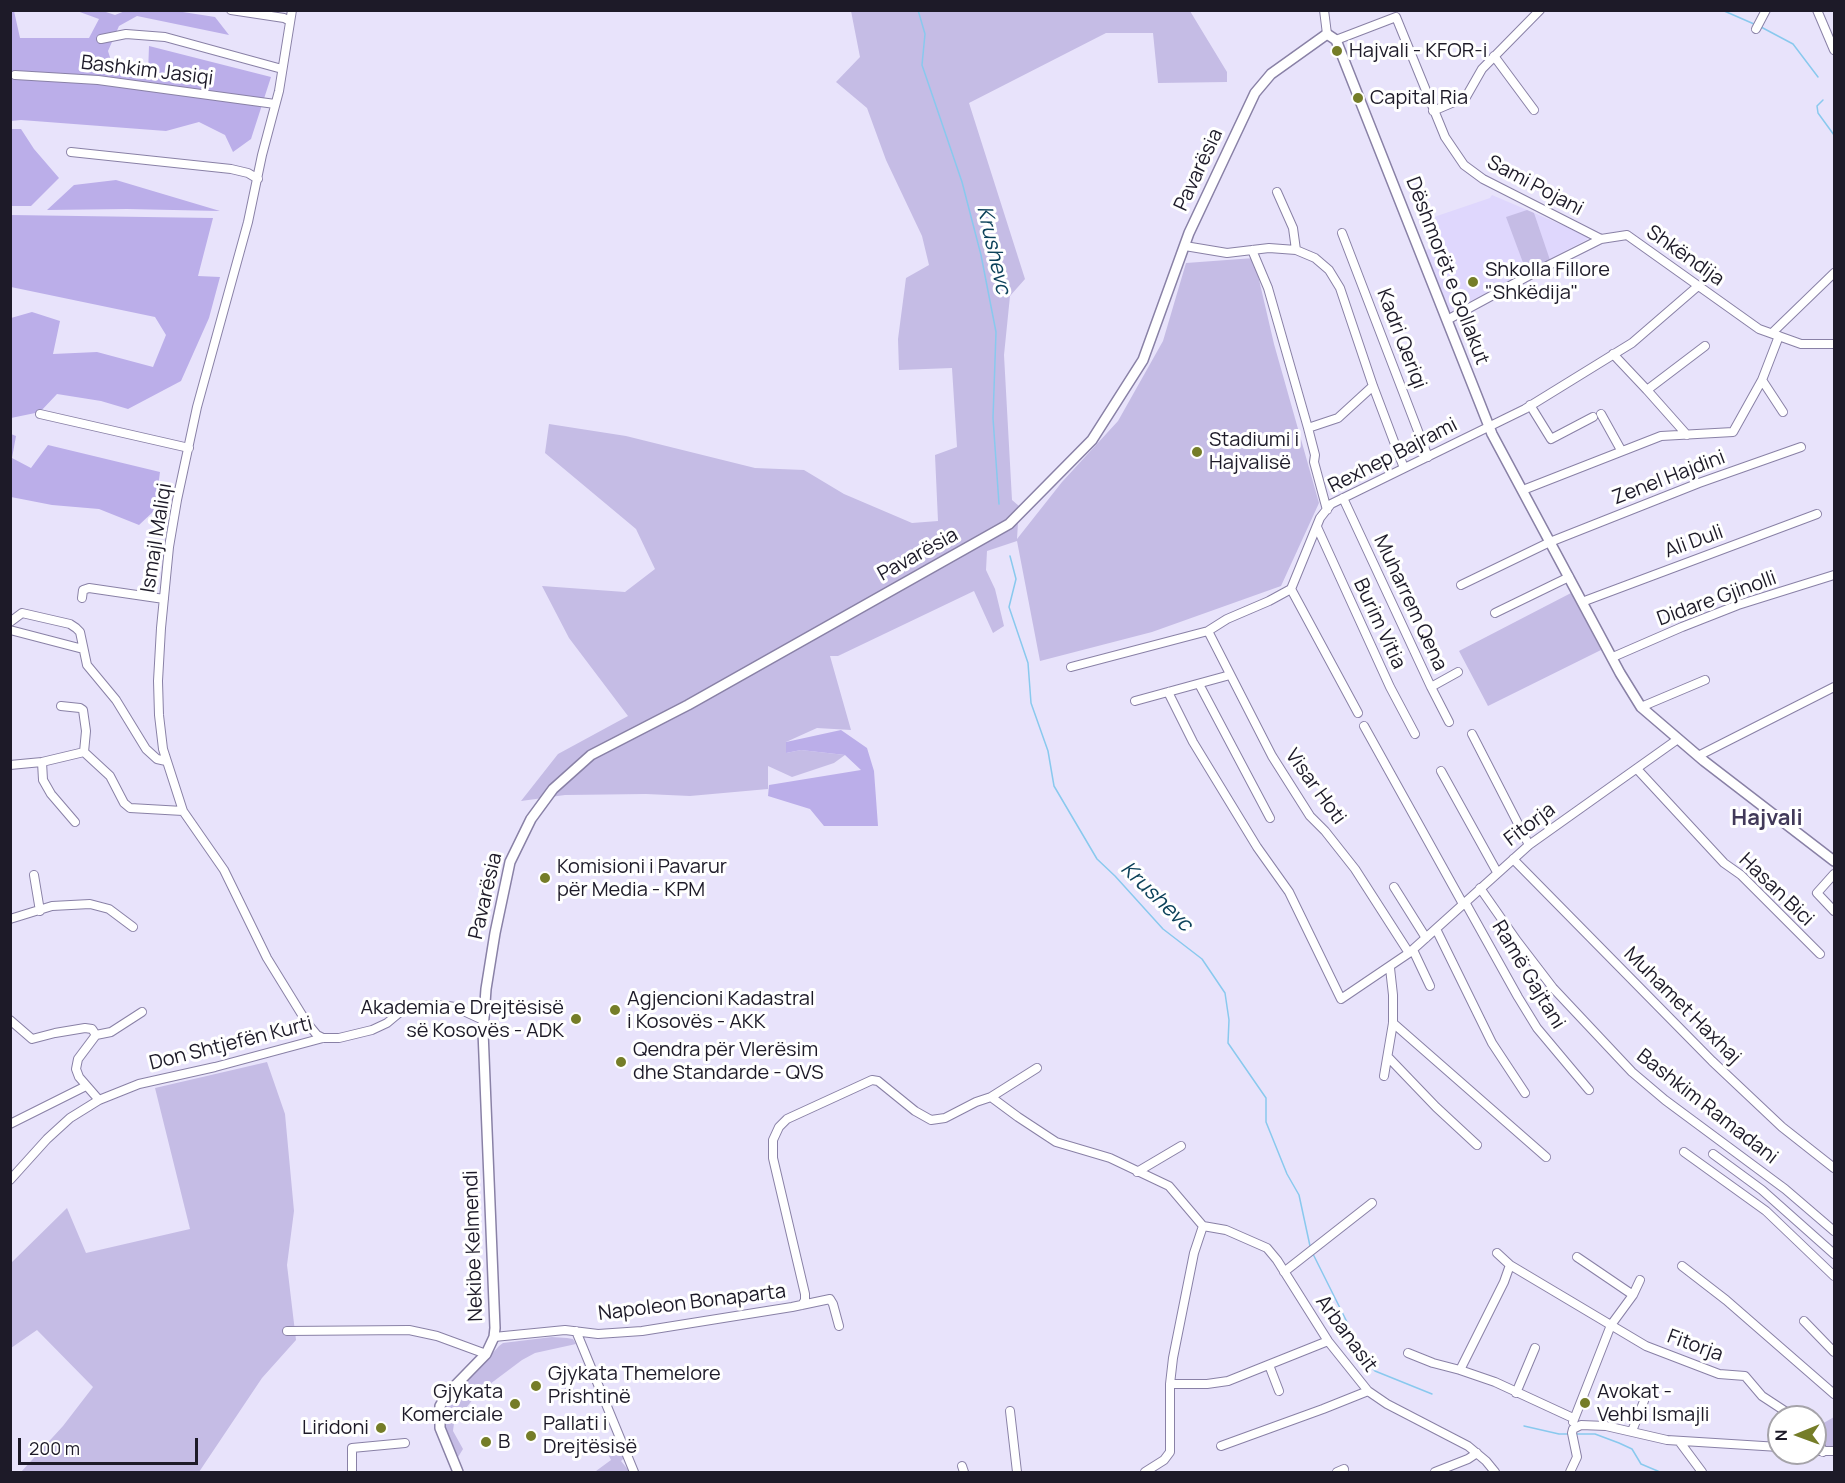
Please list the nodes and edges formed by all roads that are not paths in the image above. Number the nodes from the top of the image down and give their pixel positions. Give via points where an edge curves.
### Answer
1 (231, 10) edge
2 (292, 10) edge
3 (1324, 10) edge
4 (1540, 10) edge
5 (1766, 10) edge
6 (1817, 10) edge
7 (290, 21) junction
8 (1756, 29) dead end
9 (1327, 34) junction
10 (101, 39) dead end
11 (1336, 40) junction
12 (1834, 50) edge
13 (1494, 56) junction
14 (282, 69) junction
15 (15, 75) dead end
16 (275, 104) junction
17 (1534, 110) dead end
18 (1433, 111) junction
19 (70, 152) dead end
20 (258, 179) junction
21 (1277, 192) dead end
22 (1342, 233) dead end
23 (1601, 239) junction
24 (1185, 246) junction
25 (1296, 249) junction
26 (1252, 250) junction
27 (1834, 273) edge
28 (1698, 286) junction
29 (1447, 320) junction
30 (1775, 335) junction
31 (1834, 344) edge
32 (1704, 346) dead end
33 (1613, 354) junction
34 (1762, 380) junction
35 (1373, 386) junction
36 (1647, 390) junction
37 (1530, 405) junction
38 (1783, 412) dead end
39 (40, 414) dead end
40 (1489, 427) junction
41 (1308, 428) junction
42 (1687, 435) junction
43 (1801, 447) dead end
44 (189, 448) junction
45 (1621, 450) junction
46 (1428, 457) junction
47 (1404, 468) junction
48 (1523, 490) junction
49 (1344, 498) junction
50 (1327, 510) junction
51 (1817, 514) dead end
52 (1317, 527) junction
53 (1550, 542) junction
54 (1834, 575) edge
55 (1569, 577) junction
56 (1461, 585) dead end
57 (1291, 589) junction
58 (82, 598) dead end
59 (164, 599) junction
60 (1582, 602) junction
61 (1495, 613) dead end
62 (10, 622) edge
63 (10, 630) edge
64 (1208, 631) junction
65 (83, 648) junction
66 (1613, 657) junction
67 (1071, 667) dead end
68 (1458, 672) dead end
69 (1230, 675) junction
70 (1705, 680) dead end
71 (1199, 684) junction
72 (1431, 687) junction
73 (1834, 687) edge
74 (1168, 692) junction
75 (1135, 701) dead end
76 (61, 706) dead end
77 (1641, 707) junction
78 (1358, 713) dead end
79 (1449, 722) dead end
80 (1364, 726) dead end
81 (1415, 734) dead end
82 (1472, 734) dead end
83 (1678, 738) junction
84 (84, 752) junction
85 (1698, 756) junction
86 (166, 761) junction
87 (42, 762) junction
88 (10, 765) edge
89 (1637, 769) junction
90 (1441, 771) dead end
91 (183, 811) junction
92 (1270, 818) dead end
93 (75, 822) dead end
94 (1529, 845) junction
95 (1513, 859) junction
96 (1834, 861) edge
97 (1497, 873) junction
98 (1834, 874) edge
99 (33, 875) dead end
100 (1394, 887) dead end
101 (1480, 888) junction
102 (1464, 903) junction
103 (40, 910) junction
104 (1834, 911) edge
105 (10, 919) edge
106 (133, 927) dead end
107 (1436, 929) junction
108 (1426, 938) junction
109 (1411, 952) junction
110 (1821, 954) dead end
111 (1390, 968) junction
112 (1430, 986) dead end
113 (142, 1012) dead end
114 (10, 1020) edge
115 (483, 1020) junction
116 (1392, 1023) junction
117 (483, 1031) joint
118 (96, 1035) junction
119 (323, 1038) junction
120 (1388, 1057) junction
121 (1037, 1068) dead end
122 (1384, 1076) dead end
123 (86, 1086) junction
124 (1589, 1090) dead end
125 (1525, 1093) dead end
126 (991, 1097) junction
127 (99, 1100) junction
128 (10, 1124) edge
129 (1477, 1144) dead end
130 (1180, 1146) dead end
131 (1684, 1152) dead end
132 (1713, 1154) dead end
133 (1546, 1157) dead end
134 (1834, 1168) edge
135 (1137, 1172) junction
136 (10, 1179) edge
137 (1372, 1203) dead end
138 (1203, 1226) junction
139 (1834, 1230) edge
140 (1497, 1253) dead end
141 (1834, 1254) edge
142 (1577, 1257) dead end
143 (1510, 1264) junction
144 (1683, 1266) dead end
145 (1284, 1272) junction
146 (1834, 1276) edge
147 (1640, 1280) dead end
148 (1633, 1295) junction
149 (802, 1305) junction
150 (1804, 1321) dead end
151 (1611, 1325) junction
152 (838, 1326) dead end
153 (287, 1331) dead end
154 (576, 1331) junction
155 (494, 1337) junction
156 (1328, 1341) junction
157 (1535, 1348) dead end
158 (1834, 1352) edge
159 (1408, 1353) dead end
160 (486, 1354) junction
161 (1269, 1365) junction
162 (1460, 1370) junction
163 (1170, 1384) junction
164 (1279, 1391) dead end
165 (1368, 1391) junction
166 (1516, 1393) junction
167 (1834, 1394) edge
168 (1644, 1401) dead end
169 (1776, 1405) edge
170 (1010, 1412) dead end
171 (1573, 1418) junction
172 (1632, 1431) junction
173 (1573, 1433) junction
174 (1679, 1441) junction
175 (405, 1443) dead end
176 (1221, 1446) dead end
177 (1767, 1446) edge
178 (1478, 1453) junction
179 (352, 1473) edge
180 (458, 1473) edge
181 (634, 1473) edge
182 (1017, 1473) edge
183 (1145, 1473) edge
184 (1435, 1473) edge
185 (1495, 1473) edge
186 (1570, 1473) edge
187 (1702, 1473) edge

1 - 7 street
2 - 7 street, Ismajl Maliqi
3 - 9 street
4 - 13 street
5 - 8 street
6 - 12 street
7 - 14 street, Ismajl Maliqi
9 - 11 street
9 - 24 street, Pavarësia via 1271,74 1255,93
10 - 14 street via 126,34 165,37
11 - 18 street, Sami Pojani via 1396,17
11 - 29 street, Dëshmorët e Gollakut
13 - 17 street
13 - 18 street via 1466,97
14 - 16 street, Ismajl Maliqi
15 - 16 street, Bashkim Jasiqi via 98,80
16 - 20 street, Ismajl Maliqi
18 - 23 street, Sami Pojani via 1464,165 1477,175
19 - 20 street via 231,169
20 - 44 street, Ismajl Maliqi
21 - 25 street via 1293,228
22 - 46 street, Kadri Qeriqi
23 - 28 street, Shkëndija via 1627,235
23 - 29 street, Shkëndija
24 - 26 street via 1227,254
24 - 115 street, Pavarësia via 1143,360 1092,440 1009,524 591,755 553,789 522,833 510,862
25 - 26 street
25 - 35 street via 1329,270 1340,288
26 - 41 street via 1268,288
27 - 30 street
28 - 30 street, Shkëndija via 1759,329
28 - 33 street, Rexhep Bajrami via 1632,343
29 - 40 street, Dëshmorët e Gollakut
30 - 31 street, Shkëndija via 1801,344
30 - 34 street
32 - 36 street
33 - 36 street
33 - 37 street, Rexhep Bajrami
34 - 38 street
34 - 42 street via 1733,432
35 - 41 street via 1338,418
35 - 47 street
36 - 42 street
37 - 40 street, Rexhep Bajrami
37 - 45 street via 1551,439 1597,416
39 - 44 street
40 - 46 street, Rexhep Bajrami
40 - 48 street, Dëshmorët e Gollakut
41 - 50 street
42 - 45 street via 1661,436
43 - 53 street, Zenel Hajdini
44 - 59 street, Ismajl Maliqi
45 - 48 street
46 - 47 street, Rexhep Bajrami
47 - 49 street, Rexhep Bajrami
48 - 53 street, Dëshmorët e Gollakut
49 - 50 street, Rexhep Bajrami
49 - 72 street, Muharrem Qena
50 - 52 street, Rexhep Bajrami
51 - 60 street, Ali Duli
52 - 57 street, Rexhep Bajrami
52 - 81 street, Burim Vitia
53 - 55 street, Dëshmorët e Gollakut
53 - 56 street
54 - 66 street, Didare Gjinolli via 1738,605
55 - 60 street, Dëshmorët e Gollakut
55 - 61 street
57 - 64 street
57 - 78 street
58 - 59 street via 83,590 89,588
59 - 86 street, Ismajl Maliqi via 158,681
60 - 66 street, Dëshmorët e Gollakut
62 - 65 street via 22,613 70,624 80,632
63 - 65 street
64 - 67 street
64 - 69 street, Visar Hoti
65 - 86 street via 87,665 116,700 146,749
66 - 77 street, Dëshmorët e Gollakut
68 - 72 street
69 - 71 street
69 - 109 street, Visar Hoti via 1272,756 1310,816 1355,869
70 - 77 street
71 - 74 street
71 - 92 street
72 - 79 street, Muharrem Qena
73 - 85 street
74 - 75 street
74 - 111 street, Fitorja via 1193,742 1257,848 1289,892 1340,999
76 - 84 street via 83,710
77 - 83 street, Dëshmorët e Gollakut
80 - 102 street, Ramë Gajtani
82 - 94 street
83 - 85 street, Dëshmorët e Gollakut
83 - 89 street, Fitorja
84 - 87 street
84 - 91 street via 110,776 130,808
85 - 96 street, Dëshmorët e Gollakut
86 - 91 street, Ismajl Maliqi
87 - 88 street
87 - 93 street via 51,794
89 - 94 street, Fitorja
89 - 110 street, Hasan Bici via 1724,863
90 - 97 street
91 - 119 street, Ismajl Maliqi via 224,870 267,958 307,1023
94 - 95 street, Fitorja
95 - 97 street, Fitorja
95 - 134 street, Muhamet Haxhaj via 1712,1061
97 - 101 street, Fitorja
98 - 104 street via 1817,893
99 - 103 street
100 - 108 street
101 - 102 street, Fitorja
101 - 139 street, Bashkim Ramadani via 1553,988 1632,1072
102 - 107 street, Fitorja
102 - 124 street, Ramë Gajtani via 1537,1028
103 - 105 street
103 - 106 street via 90,904 109,909
107 - 108 street, Fitorja
107 - 125 street via 1484,1028
108 - 109 street, Fitorja
109 - 111 street, Fitorja
109 - 112 street
111 - 116 street
113 - 118 street via 111,1032
114 - 118 street via 32,1039 85,1028
115 - 117 street, Pavarësia
115 - 119 street, Don Shtjefën Kurti via 455,1007 422,1005 406,1009 372,1030
116 - 120 street
116 - 133 street
117 - 155 street, Nekibe Kelmendi
118 - 123 street via 76,1064 77,1074
119 - 127 street, Don Shtjefën Kurti via 156,1079
120 - 122 street
120 - 129 street
121 - 126 street
123 - 127 street
123 - 128 street
126 - 135 street via 1056,1142
126 - 149 street via 932,1120 872,1080 783,1122 774,1136 772,1151 805,1294
127 - 136 street, Don Shtjefën Kurti via 59,1126
130 - 135 street
131 - 146 street via 1766,1211
132 - 141 street via 1762,1190
135 - 138 street via 1174,1190
137 - 145 street
138 - 145 street, Arbanasit via 1226,1230 1260,1244 1273,1254
138 - 163 street via 1186,1289
140 - 143 street, Fitorja
142 - 148 street
143 - 151 street, Fitorja
143 - 162 street
144 - 167 street
145 - 156 street, Arbanasit
147 - 148 street
148 - 151 street
149 - 152 street, Napoleon Bonaparta via 830,1299
149 - 154 street, Napoleon Bonaparta via 642,1331
150 - 158 street
151 - 169 street, Fitorja via 1646,1346 1719,1374 1744,1377
151 - 171 street
153 - 160 street via 409,1330
154 - 155 street, Napoleon Bonaparta
154 - 181 street
155 - 160 street, Nekibe Kelmendi
156 - 161 street
156 - 165 street, Arbanasit
157 - 166 street
159 - 162 street
160 - 180 street, Nekibe Kelmendi via 440,1406 440,1428
161 - 163 street via 1218,1383
161 - 164 street
162 - 166 street
163 - 183 street via 1170,1452
165 - 176 street
165 - 178 street, Arbanasit
166 - 171 street
168 - 172 street
170 - 182 street
171 - 173 street
172 - 173 street via 1581,1425
172 - 174 street
173 - 186 street via 1577,1457
174 - 177 street
174 - 187 street
175 - 179 street via 352,1448
178 - 184 street
178 - 185 street, Arbanasit

